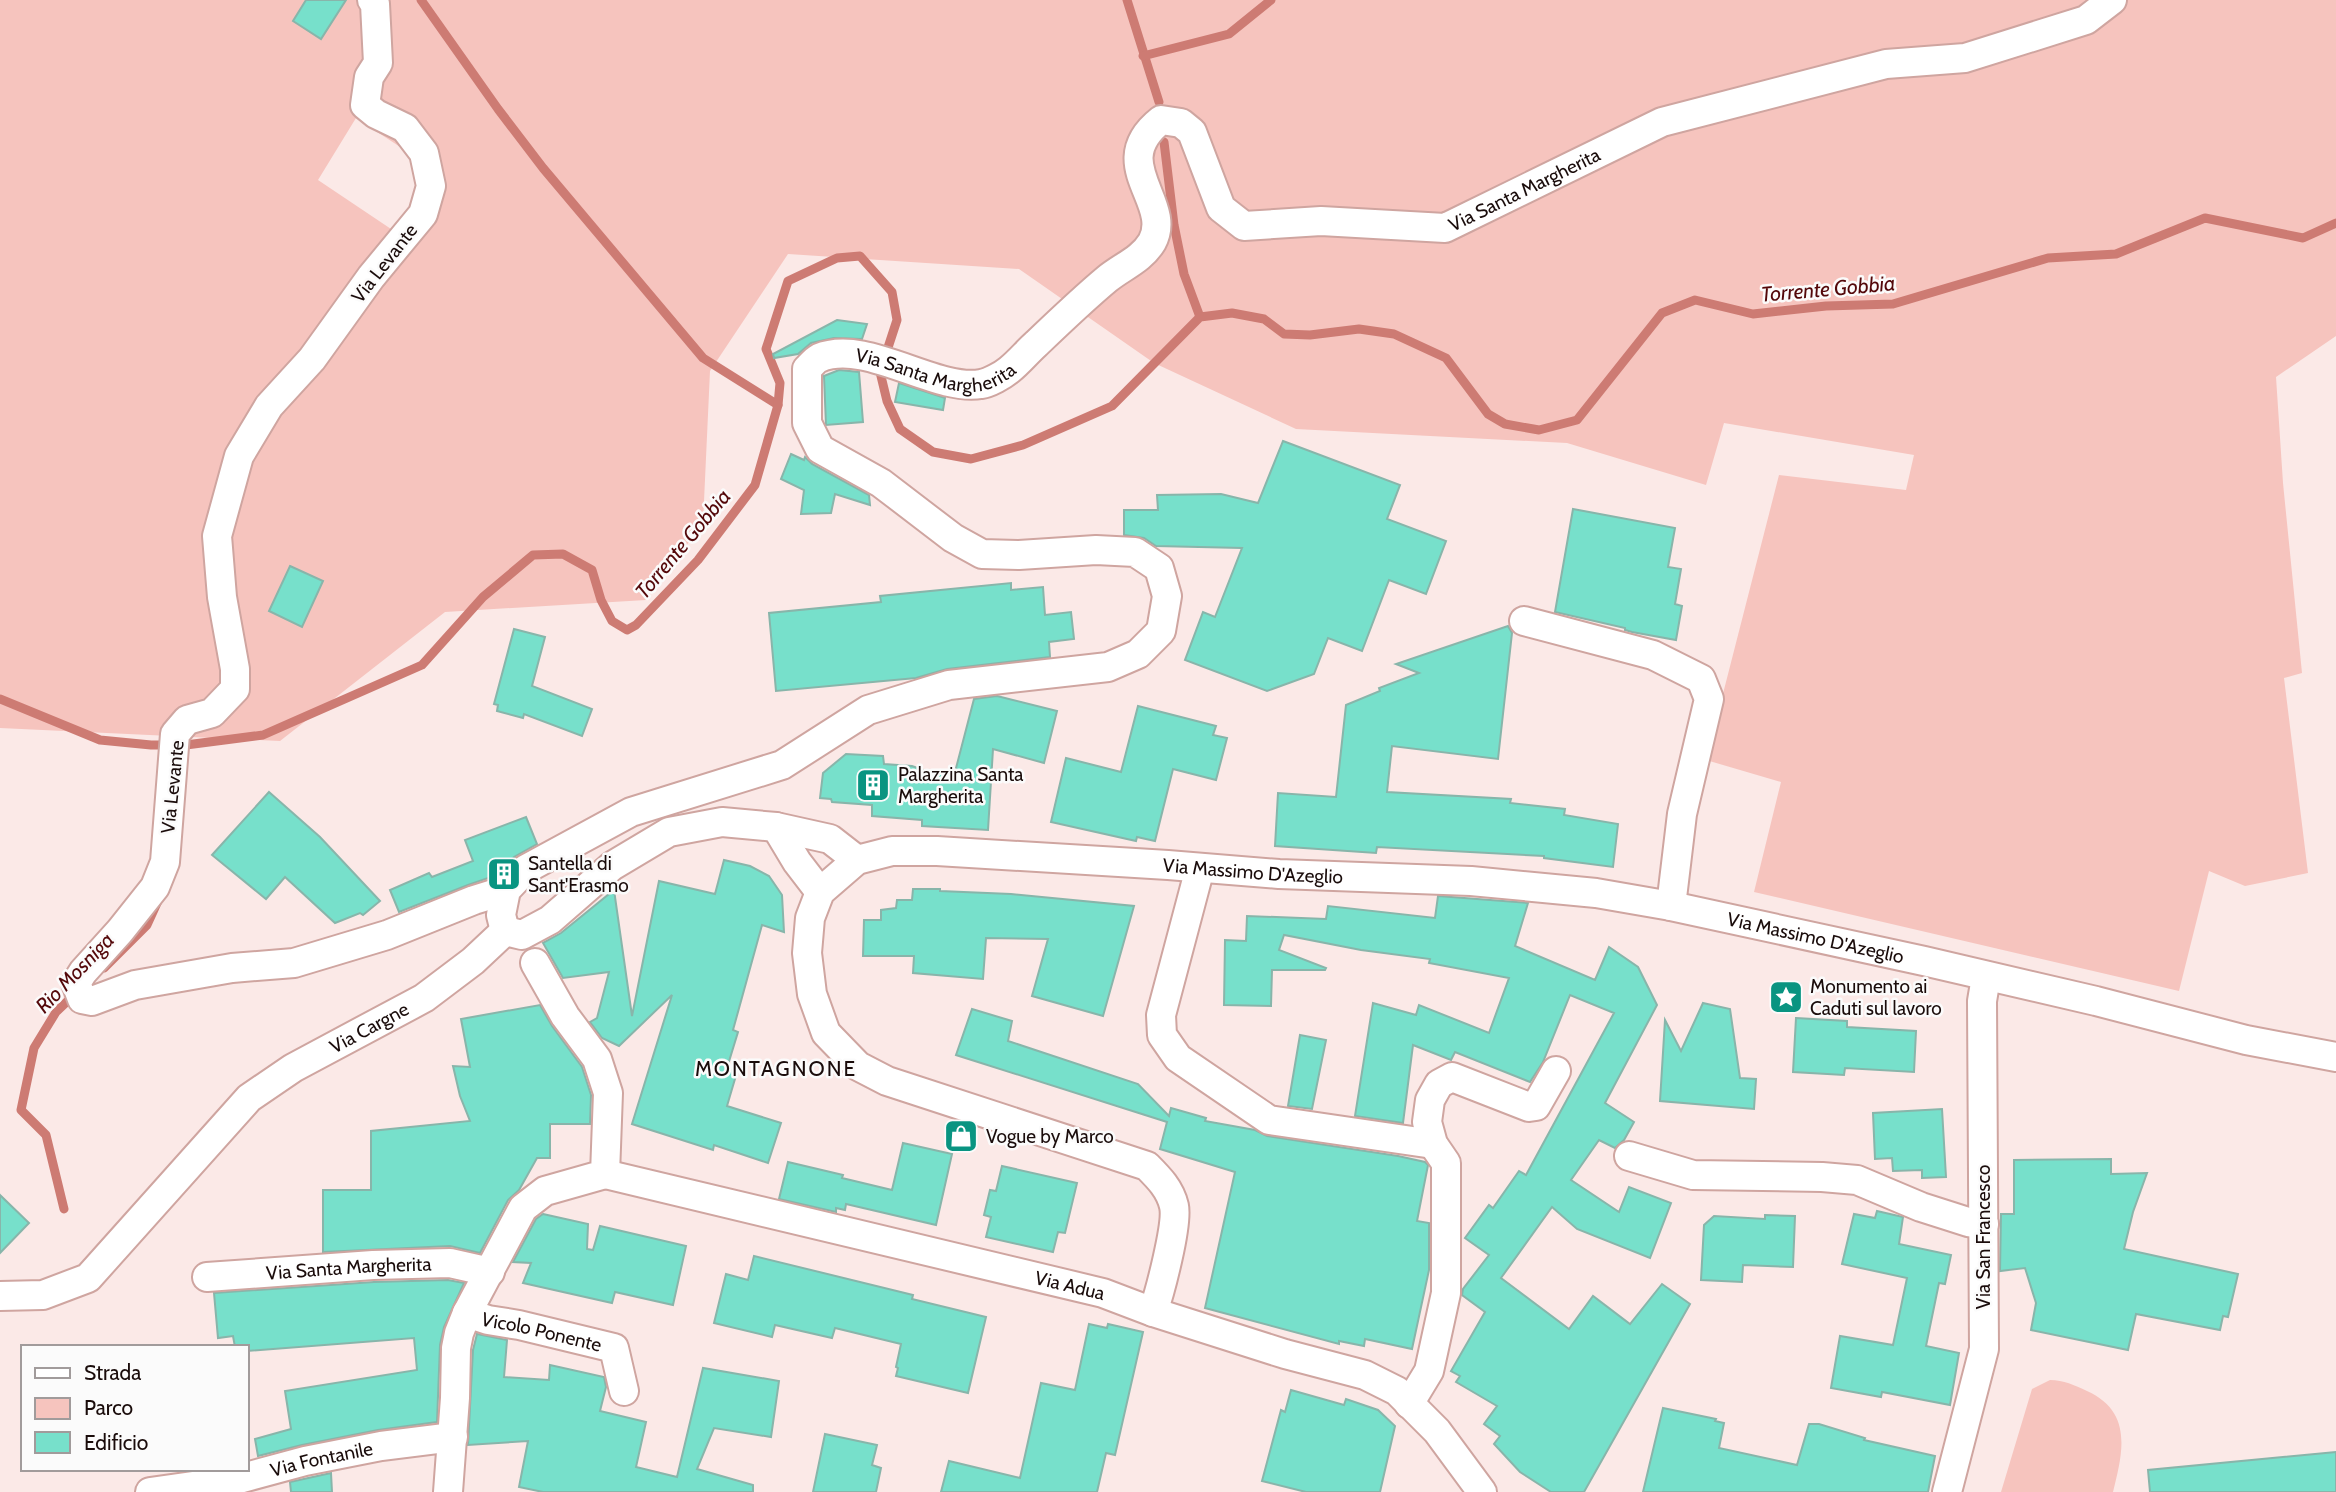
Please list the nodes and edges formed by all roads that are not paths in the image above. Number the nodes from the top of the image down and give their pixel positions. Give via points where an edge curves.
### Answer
1 (372, 0) edge
2 (2112, 0) edge
3 (1524, 621) dead end
4 (776, 827) junction
5 (857, 860) junction
6 (1200, 868) junction
7 (506, 890) junction
8 (820, 892) junction
9 (1671, 906) junction
10 (505, 931) junction
11 (535, 963) dead end
12 (1986, 977) junction
13 (2336, 1057) edge
14 (1556, 1071) dead end
15 (1433, 1144) junction
16 (1629, 1156) dead end
17 (605, 1174) junction
18 (1983, 1224) junction
19 (490, 1272) junction
20 (207, 1277) dead end
21 (0, 1296) edge
22 (1153, 1312) junction
23 (467, 1313) junction
24 (624, 1391) dead end
25 (1409, 1404) junction
26 (453, 1437) junction
27 (150, 1492) edge
28 (448, 1492) edge
29 (1482, 1492) edge
30 (1947, 1492) edge

1 - 7 street, Via Levante via 378,64 369,77 365,105 405,128 424,153 431,186 423,214 370,277 312,359 269,406 239,456 217,536 235,688 212,713 187,720 175,734 179,781 165,862 155,887 83,972 79,991 92,1001 135,985 294,962 387,935
2 - 7 street, Via Santa Margherita via 2086,20 1965,58 1886,64 1661,122 1445,228 1321,221 1244,226 1221,208 1192,132 1181,123 1161,120 1147,131 1138,150 1142,179 1156,216 1153,239 1140,257 1109,277 1009,371 981,384 950,382 842,354 818,358 807,369 807,423 820,449 881,483 953,538 982,554 1135,552 1158,568 1167,596 1161,631 1138,654 1108,667 949,685 868,710 782,765 631,812 526,869
3 - 9 street via 1653,655 1701,679 1709,699 1682,814
4 - 5 street via 830,839
4 - 8 street
4 - 10 street via 722,822 668,832 612,866 550,920 522,935
5 - 6 street, Via Massimo D'Azeglio via 892,851 937,851
5 - 8 street, Via Massimo D'Azeglio
6 - 9 street, Via Massimo D'Azeglio via 1471,881 1596,893
6 - 15 street via 1161,1015 1162,1035 1178,1058 1269,1120
7 - 10 street via 501,915
8 - 22 street via 810,918 807,953 812,994 826,1033 858,1066 887,1081 1147,1166 1167,1187 1175,1209
9 - 12 street, Via Massimo D'Azeglio
10 - 21 street, Via Cargne via 424,998 293,1068 248,1098 88,1278 43,1295
11 - 17 street via 565,1016 597,1059 608,1093
12 - 13 street, Via Massimo D'Azeglio
12 - 18 street, Via San Francesco via 1982,1001
14 - 15 street via 1536,1106 1529,1107 1452,1077 1439,1084 1430,1100 1427,1122
15 - 25 street via 1446,1163 1447,1293 1429,1371
16 - 18 street via 1693,1175 1857,1180 1922,1207
17 - 19 street via 545,1191 523,1208
17 - 22 street, Via Adua via 1102,1293
18 - 30 street, Via San Francesco via 1984,1349
19 - 20 street, Via Santa Margherita via 450,1263
19 - 23 street
22 - 25 street, Via Adua via 1365,1376 1397,1391
23 - 24 street, Vicolo Ponente via 614,1348
23 - 26 street via 456,1348
25 - 29 street, Via Adua via 1437,1432
26 - 27 street, Via Fontanile via 381,1446 235,1480
26 - 28 street

